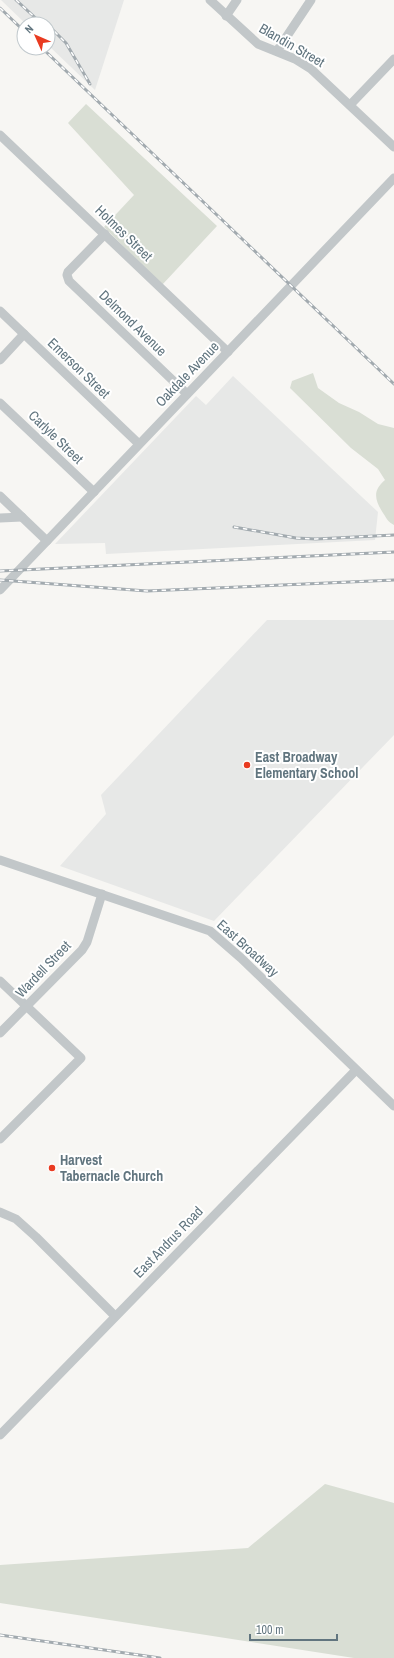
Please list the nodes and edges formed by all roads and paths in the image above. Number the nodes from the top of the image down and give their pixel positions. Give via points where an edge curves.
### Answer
1 (210, 0) edge
2 (238, 0) edge
3 (311, 0) edge
4 (226, 16) junction
5 (277, 51) junction
6 (394, 59) edge
7 (350, 105) junction
8 (0, 134) edge
9 (394, 146) edge
10 (394, 178) edge
11 (105, 234) junction
12 (0, 311) edge
13 (24, 334) junction
14 (228, 352) junction
15 (0, 360) edge
16 (187, 394) junction
17 (0, 403) edge
18 (139, 444) junction
19 (94, 492) junction
20 (0, 496) edge
21 (22, 517) junction
22 (0, 518) edge
23 (47, 541) junction
24 (0, 590) edge
25 (0, 860) edge
26 (102, 894) junction
27 (0, 981) edge
28 (26, 1006) junction
29 (0, 1033) edge
30 (356, 1070) junction
31 (394, 1106) edge
32 (1, 1136) edge
33 (0, 1212) edge
34 (115, 1316) junction
35 (0, 1435) edge

1 - 4 street, Blandin Street
2 - 4 street
3 - 5 street
4 - 5 street, Blandin Street via 254,41
5 - 7 street, Blandin Street via 311,69
6 - 7 street
7 - 9 street, Blandin Street
8 - 11 street, Holmes Street
10 - 14 street, Oakdale Avenue
11 - 14 street, Holmes Street
11 - 16 street, Delmond Avenue via 71,269 67,275 71,284
12 - 13 street, Emerson Street
13 - 15 street
13 - 18 street, Emerson Street
14 - 16 street, Oakdale Avenue
16 - 18 street, Oakdale Avenue
17 - 19 street, Carlyle Street
18 - 19 street, Oakdale Avenue
19 - 23 street, Oakdale Avenue
20 - 21 street
21 - 22 street
21 - 23 street
23 - 24 street, Oakdale Avenue
25 - 26 street, East Broadway
26 - 28 street, Wardell Street via 82,950
26 - 30 street, East Broadway via 210,931
27 - 28 street
28 - 29 street, Wardell Street
28 - 32 street via 81,1058
30 - 31 street, East Broadway
30 - 34 street, East Andrus Road
33 - 34 street via 23,1225
34 - 35 street, East Andrus Road

